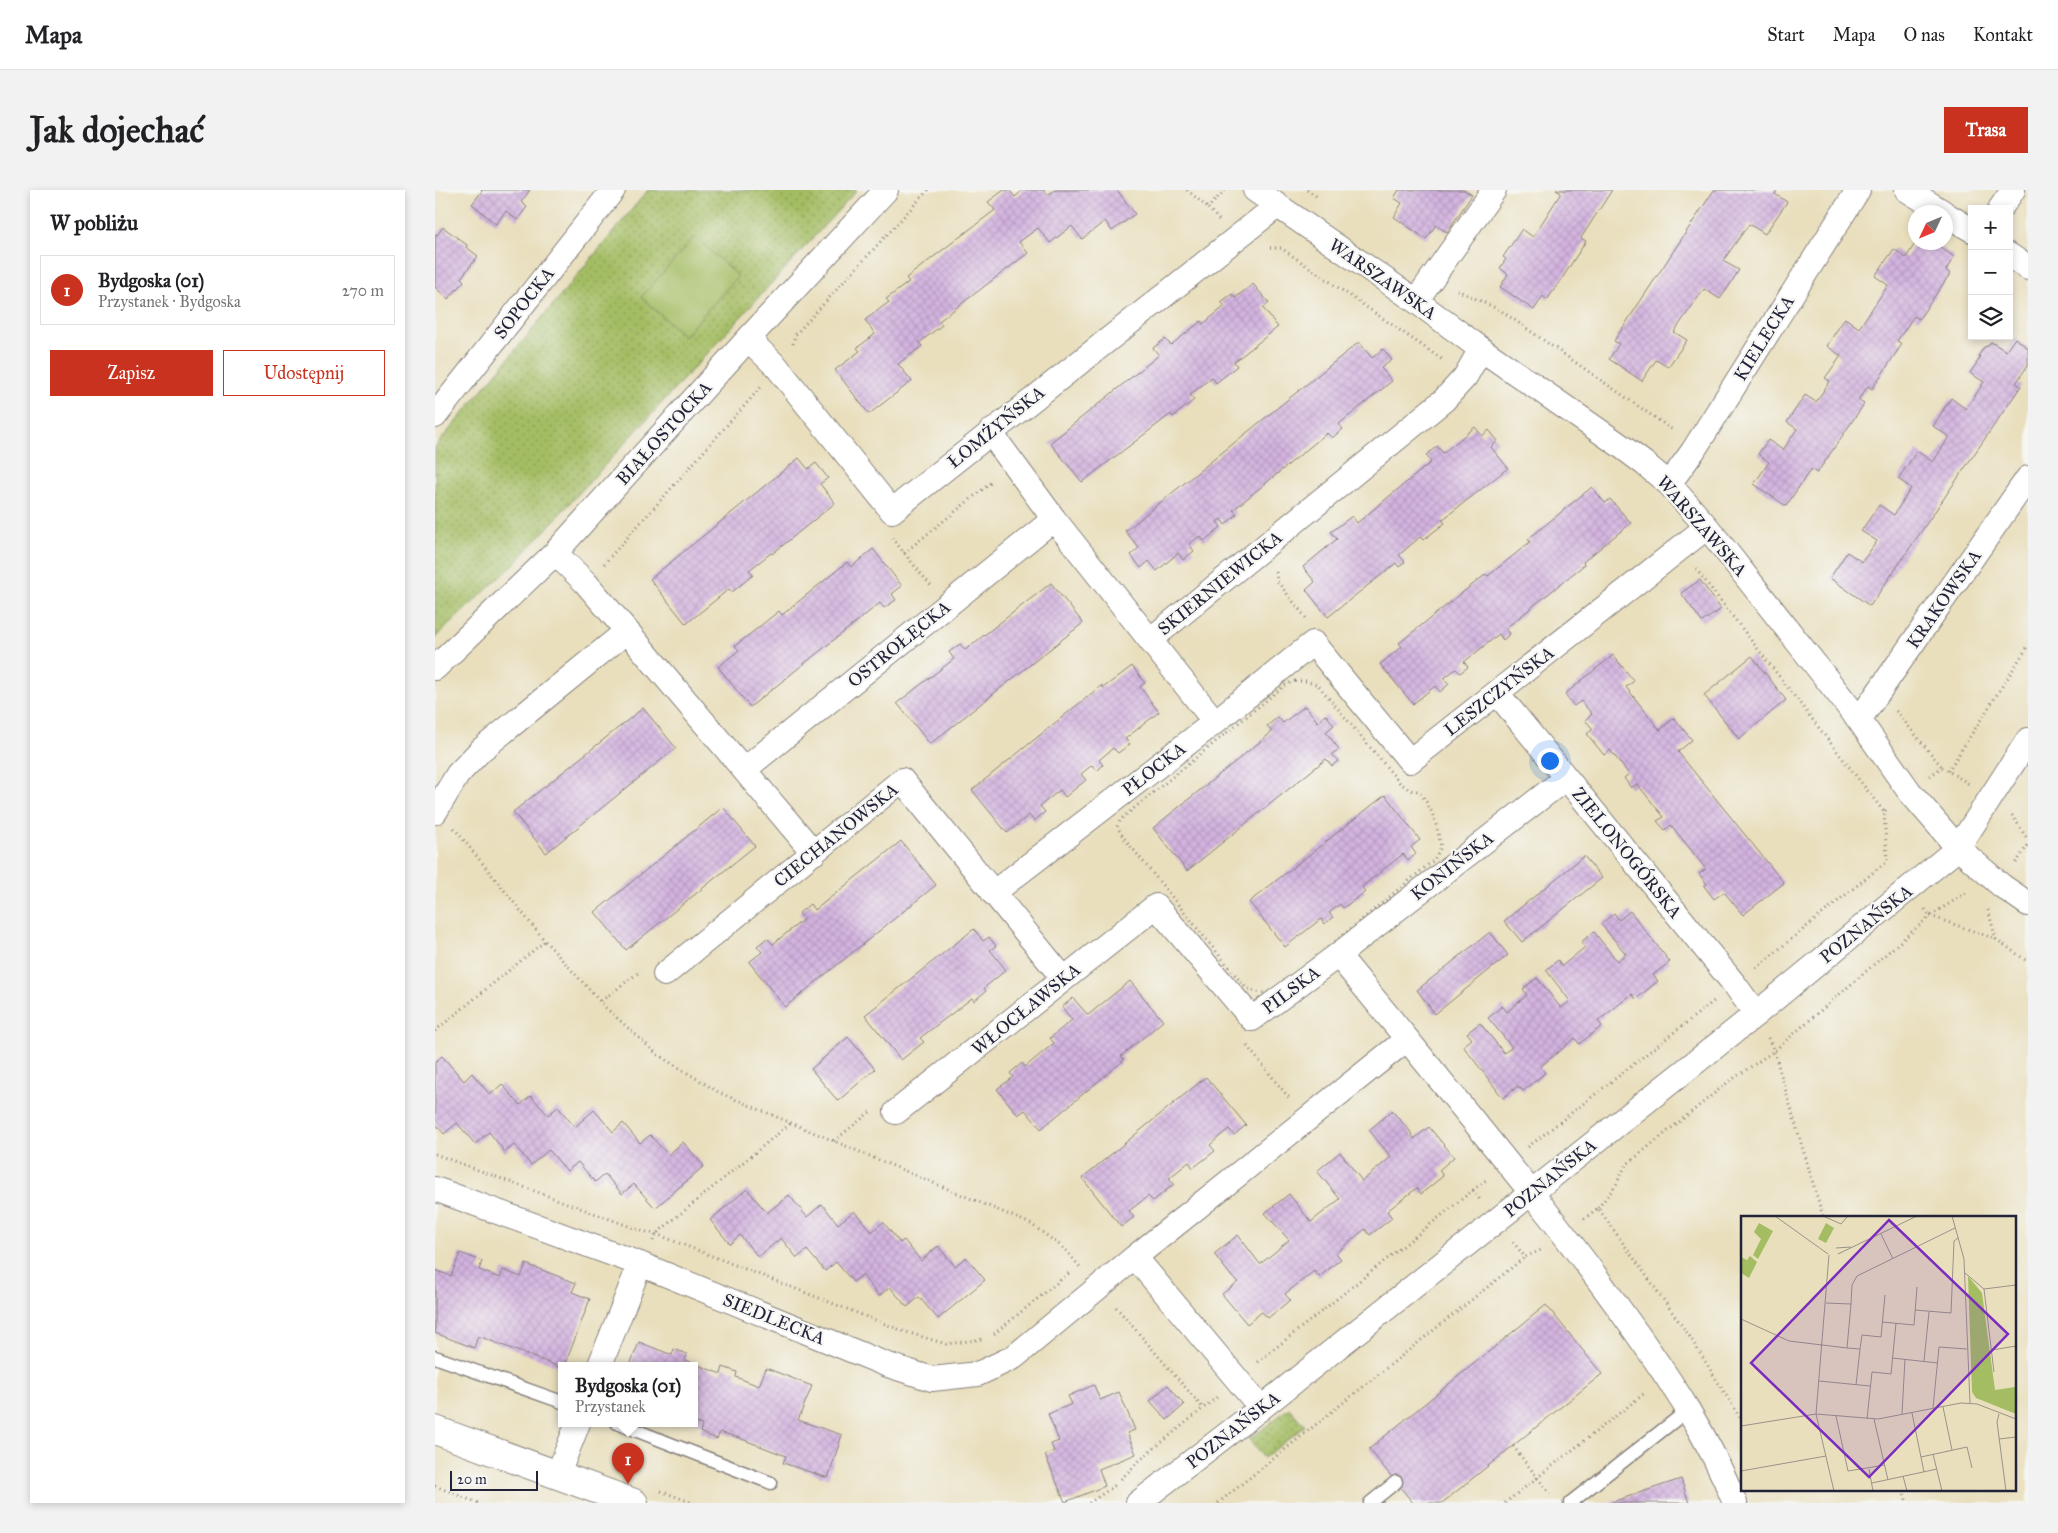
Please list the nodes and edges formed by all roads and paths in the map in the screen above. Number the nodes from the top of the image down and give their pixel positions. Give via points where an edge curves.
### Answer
1 (612, 190) edge
2 (886, 190) edge
3 (927, 190) edge
4 (1187, 190) edge
5 (1225, 190) edge
6 (1255, 190) edge
7 (1307, 190) edge
8 (1494, 190) edge
9 (1858, 190) edge
10 (1907, 190) edge
11 (2013, 190) edge
12 (1323, 201) dead end
13 (1931, 205) edge
14 (2003, 205) edge
15 (1277, 206) junction
16 (1208, 208) junction
17 (1953, 218) edge
18 (1968, 228) edge
19 (1236, 238) junction
20 (2013, 258) edge
21 (2028, 268) edge
22 (1432, 278) junction
23 (1416, 301) junction
24 (795, 335) dead end
25 (748, 339) junction
26 (1481, 349) junction
27 (1440, 358) junction
28 (1438, 365) dead end
29 (1465, 377) junction
30 (766, 384) dead end
31 (435, 416) edge
32 (990, 432) junction
33 (1693, 451) junction
34 (999, 476) dead end
35 (2028, 478) edge
36 (1669, 484) junction
37 (1054, 519) junction
38 (1707, 527) junction
39 (892, 537) dead end
40 (904, 552) junction
41 (555, 553) junction
42 (598, 570) dead end
43 (1277, 581) dead end
44 (932, 593) dead end
45 (1307, 620) dead end
46 (627, 631) junction
47 (1150, 640) junction
48 (1313, 643) joint
49 (2028, 646) edge
50 (435, 668) edge
51 (1880, 690) junction
52 (1497, 693) junction
53 (1859, 720) junction
54 (1215, 722) junction
55 (2028, 740) edge
56 (1942, 767) junction
57 (745, 769) junction
58 (1948, 771) junction
59 (1566, 778) junction
60 (1909, 791) junction
61 (1991, 798) junction
62 (442, 813) edge
63 (454, 828) junction
64 (2028, 840) edge
65 (1958, 848) junction
66 (814, 853) junction
67 (993, 893) junction
68 (2028, 904) edge
69 (1156, 906) joint
70 (1996, 939) dead end
71 (545, 941) junction
72 (1338, 955) junction
73 (654, 972) joint
74 (1063, 978) junction
75 (1735, 985) junction
76 (1245, 987) joint
77 (601, 1001) junction
78 (1756, 1014) junction
79 (435, 1031) edge
80 (1241, 1039) dead end
81 (1407, 1039) junction
82 (1774, 1051) junction
83 (1291, 1106) dead end
84 (871, 1111) dead end
85 (897, 1112) dead end
86 (791, 1123) junction
87 (834, 1141) junction
88 (435, 1154) edge
89 (1508, 1163) junction
90 (435, 1189) edge
91 (1532, 1192) junction
92 (1598, 1208) junction
93 (1823, 1216) edge
94 (657, 1234) junction
95 (1565, 1235) junction
96 (1135, 1257) junction
97 (1525, 1257) dead end
98 (640, 1264) junction
99 (1085, 1265) dead end
100 (1079, 1266) junction
101 (1105, 1296) junction
102 (435, 1357) edge
103 (601, 1362) edge
104 (1238, 1379) junction
105 (1645, 1393) dead end
106 (558, 1401) edge
107 (1203, 1408) junction
108 (1261, 1408) junction
109 (1688, 1410) junction
110 (1741, 1419) edge
111 (576, 1427) edge
112 (627, 1427) edge
113 (435, 1430) edge
114 (1513, 1446) dead end
115 (558, 1474) junction
116 (1537, 1477) junction
117 (1396, 1482) dead end
118 (771, 1483) dead end
119 (435, 1486) edge
120 (1903, 1490) edge
121 (1552, 1496) dead end
122 (478, 1503) edge
123 (634, 1503) edge
124 (1089, 1503) edge
125 (1138, 1503) edge
126 (1218, 1503) edge
127 (1370, 1503) edge
128 (1505, 1503) edge
129 (1570, 1503) edge
130 (1735, 1503) edge
131 (1907, 1503) edge

1 - 31 street, SOPOCKA
2 - 25 street, BIAŁOSTOCKA
3 - 24 path
4 - 16 path
5 - 16 path
6 - 15 street, WARSZAWSKA
7 - 12 path
8 - 22 street
9 - 33 street, KIELECKA
10 - 13 street
11 - 14 street
15 - 19 street, ŁOMŻYŃSKA
15 - 23 street, WARSZAWSKA
16 - 19 path
17 - 18 street
19 - 27 path via 1250,247 1281,248
19 - 32 street, ŁOMŻYŃSKA
20 - 21 street
22 - 23 street
22 - 33 path via 1500,310 1664,424
23 - 26 street, WARSZAWSKA
25 - 32 street, ŁOMŻYŃSKA via 777,367 892,511
25 - 41 street, BIAŁOSTOCKA
26 - 29 street, SKIERNIEWICKA
26 - 36 street, WARSZAWSKA via 1621,446
27 - 28 path
27 - 29 path
29 - 47 street, SKIERNIEWICKA via 1444,400
30 - 42 path
32 - 37 street, SKIERNIEWICKA
33 - 36 street, KIELECKA
34 - 40 path
35 - 51 street, KRAKOWSKA
36 - 38 street, WARSZAWSKA
37 - 47 street, SKIERNIEWICKA
37 - 57 street, OSTROŁĘCKA
38 - 52 street, LESZCZYŃSKA
38 - 53 street, WARSZAWSKA
39 - 40 path
40 - 44 path via 932,587
41 - 46 street
41 - 50 street, BIAŁOSTOCKA
43 - 45 path
46 - 57 street
46 - 62 street via 481,750 458,774
47 - 54 street
48 - 52 street, LESZCZYŃSKA via 1410,761
48 - 54 street, PŁOCKA
49 - 58 path
51 - 53 street, KRAKOWSKA
51 - 56 path
52 - 59 street, ZIELONOGÓRSKA
53 - 60 street, WARSZAWSKA
54 - 67 street, PŁOCKA
55 - 61 street
56 - 58 path
56 - 60 path
57 - 66 street
58 - 61 path
59 - 72 street, KONIŃSKA
59 - 75 street, ZIELONOGÓRSKA
60 - 65 street, WARSZAWSKA
60 - 75 path via 1884,812 1887,861
61 - 64 path via 2009,810
61 - 65 street
62 - 63 path
62 - 63 path
63 - 71 path
65 - 68 street, WARSZAWSKA
65 - 78 street, POZNAŃSKA
66 - 67 street, CIECHANOWSKA via 902,780
66 - 73 street, CIECHANOWSKA
67 - 74 street, CIECHANOWSKA
69 - 72 street, PILSKA via 1252,1019
69 - 74 street, WŁOCŁAWSKA
70 - 82 path via 1930,916
71 - 77 path
71 - 79 path
72 - 81 street, PILSKA
73 - 77 path
74 - 85 street, WŁOCŁAWSKA
75 - 78 street, ZIELONOGÓRSKA
75 - 89 path
76 - 76 path via 1117,827 1121,819 1285,685 1306,681 1318,685 1400,783 1410,790 1419,791 1428,801 1441,847 1434,860 1284,984 1264,993 1255,993
77 - 86 path via 658,1055 720,1093
78 - 82 path
78 - 91 street, POZNAŃSKA
80 - 83 path via 1290,1099
81 - 89 street, PILSKA
81 - 96 street
82 - 92 path via 1727,1083 1626,1165 1616,1185
82 - 93 path
84 - 87 path
86 - 87 path
86 - 94 path
87 - 100 path via 1031,1224 1065,1249
88 - 94 path
89 - 91 street, PILSKA
89 - 104 path
90 - 98 street, SIEDLECKA
91 - 95 street, PILSKA
91 - 108 street, POZNAŃSKA
92 - 95 path
92 - 110 path via 1691,1337
94 - 98 path
94 - 100 path via 903,1331 946,1344 989,1338
95 - 109 street, PILSKA via 1663,1369
96 - 101 street, SIEDLECKA
96 - 104 street
97 - 126 path
98 - 101 street, SIEDLECKA via 885,1364 932,1379 978,1374 1014,1357
98 - 103 street
99 - 100 path
100 - 101 path
101 - 107 path
102 - 106 lane
104 - 107 path
104 - 108 street
105 - 116 path
107 - 124 path via 1117,1483
108 - 125 street, POZNAŃSKA
109 - 129 lane
109 - 130 street, PILSKA
111 - 115 street
112 - 118 lane
113 - 115 street
114 - 116 path
115 - 123 street
116 - 121 path
116 - 128 path
117 - 127 lane
119 - 122 path
120 - 131 path

